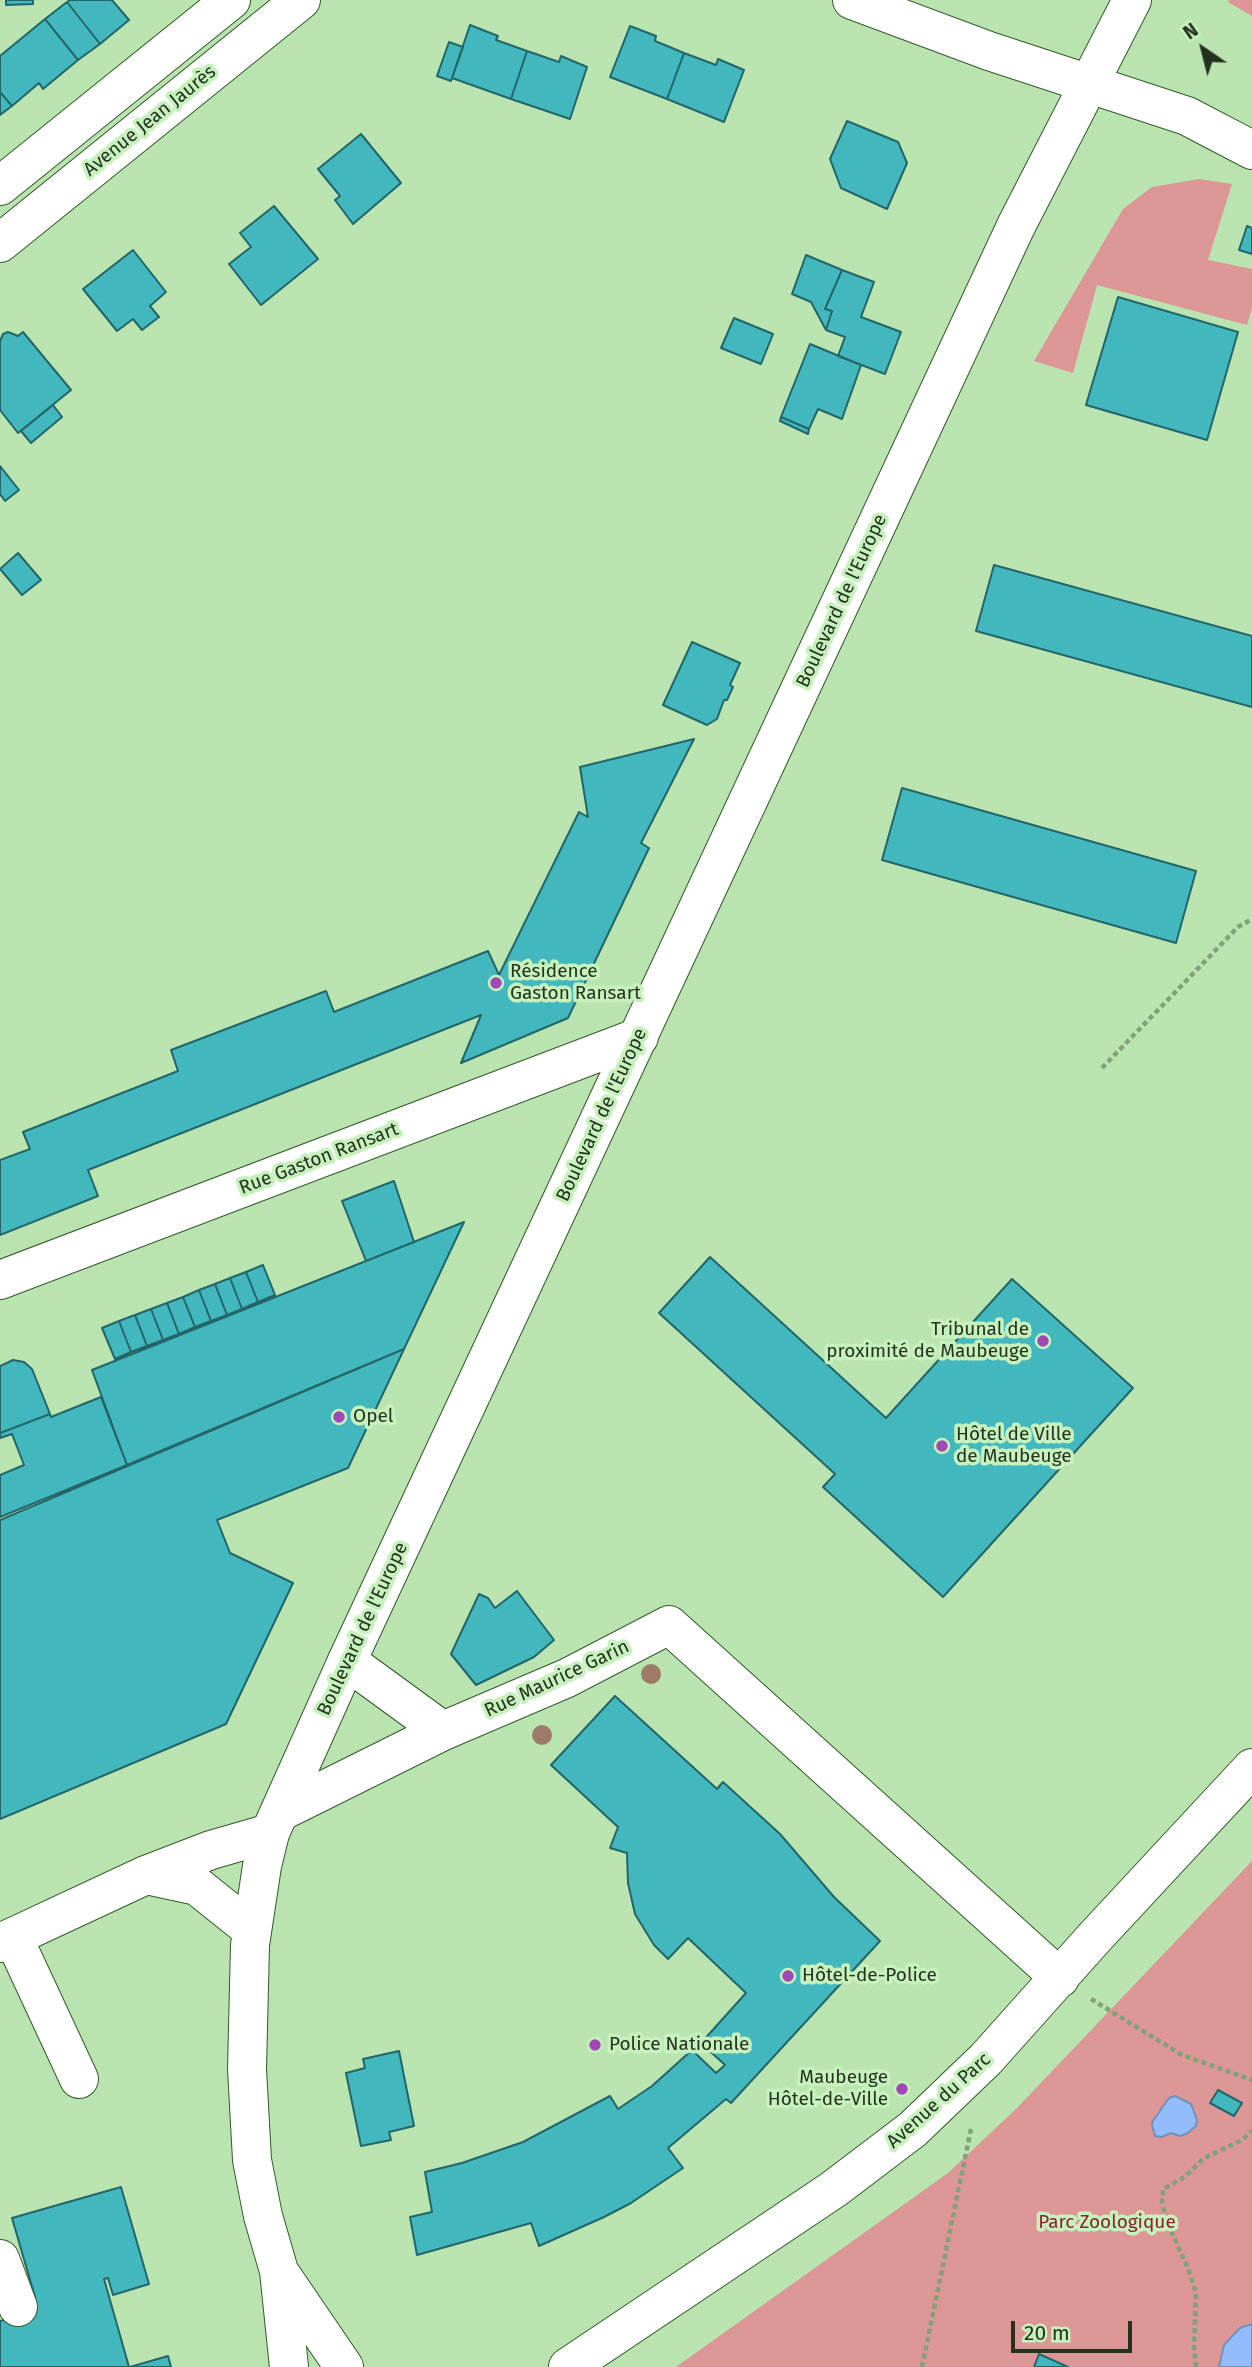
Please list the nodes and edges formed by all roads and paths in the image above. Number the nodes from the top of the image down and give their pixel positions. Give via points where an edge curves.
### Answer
1 (231, 0) edge
2 (301, 0) edge
3 (852, 0) edge
4 (1132, 0) edge
5 (1089, 83) junction
6 (1252, 150) edge
7 (0, 186) edge
8 (0, 243) edge
9 (1252, 919) edge
10 (639, 1037) junction
11 (1102, 1068) dead end
12 (0, 1280) edge
13 (348, 1661) junction
14 (443, 1731) junction
15 (1252, 1768) edge
16 (275, 1823) junction
17 (146, 1875) junction
18 (252, 1930) junction
19 (6, 1940) edge
20 (1060, 1978) junction
21 (79, 2079) dead end
22 (1252, 2080) edge
23 (972, 2123) dead end
24 (1252, 2131) edge
25 (0, 2259) edge
26 (279, 2271) junction
27 (18, 2307) dead end
28 (289, 2367) edge
29 (344, 2367) edge
30 (568, 2367) edge
31 (922, 2367) edge
32 (1196, 2367) edge

1 - 7 street
2 - 8 street, Avenue Jean Jaurès
3 - 5 street
4 - 5 street, Boulevard de l'Europe
5 - 6 street via 1187,116
5 - 10 street, Boulevard de l'Europe via 1016,226
9 - 11 path via 1238,927
10 - 12 street, Rue Gaston Ransart
10 - 13 street, Boulevard de l'Europe
13 - 14 street
13 - 16 street, Boulevard de l'Europe
14 - 16 street, Rue Maurice Garin
14 - 20 street, Rue Maurice Garin via 567,1678 670,1625
15 - 20 street, Avenue du Parc
16 - 17 street, Rue Maurice Garin
16 - 18 street, Boulevard de l'Europe via 262,1866
17 - 18 street via 197,1886
17 - 19 street, Rue Maurice Garin
18 - 26 street, Boulevard de l'Europe via 247,2070 252,2160
19 - 21 street
20 - 22 path via 1182,2055
20 - 30 street, Avenue du Parc via 913,2129 834,2189
23 - 31 path
24 - 32 path via 1204,2158 1185,2177 1163,2189 1167,2222 1196,2293
25 - 27 street
26 - 28 street, Boulevard de l'Europe
26 - 29 street, Boulevard de l'Europe

